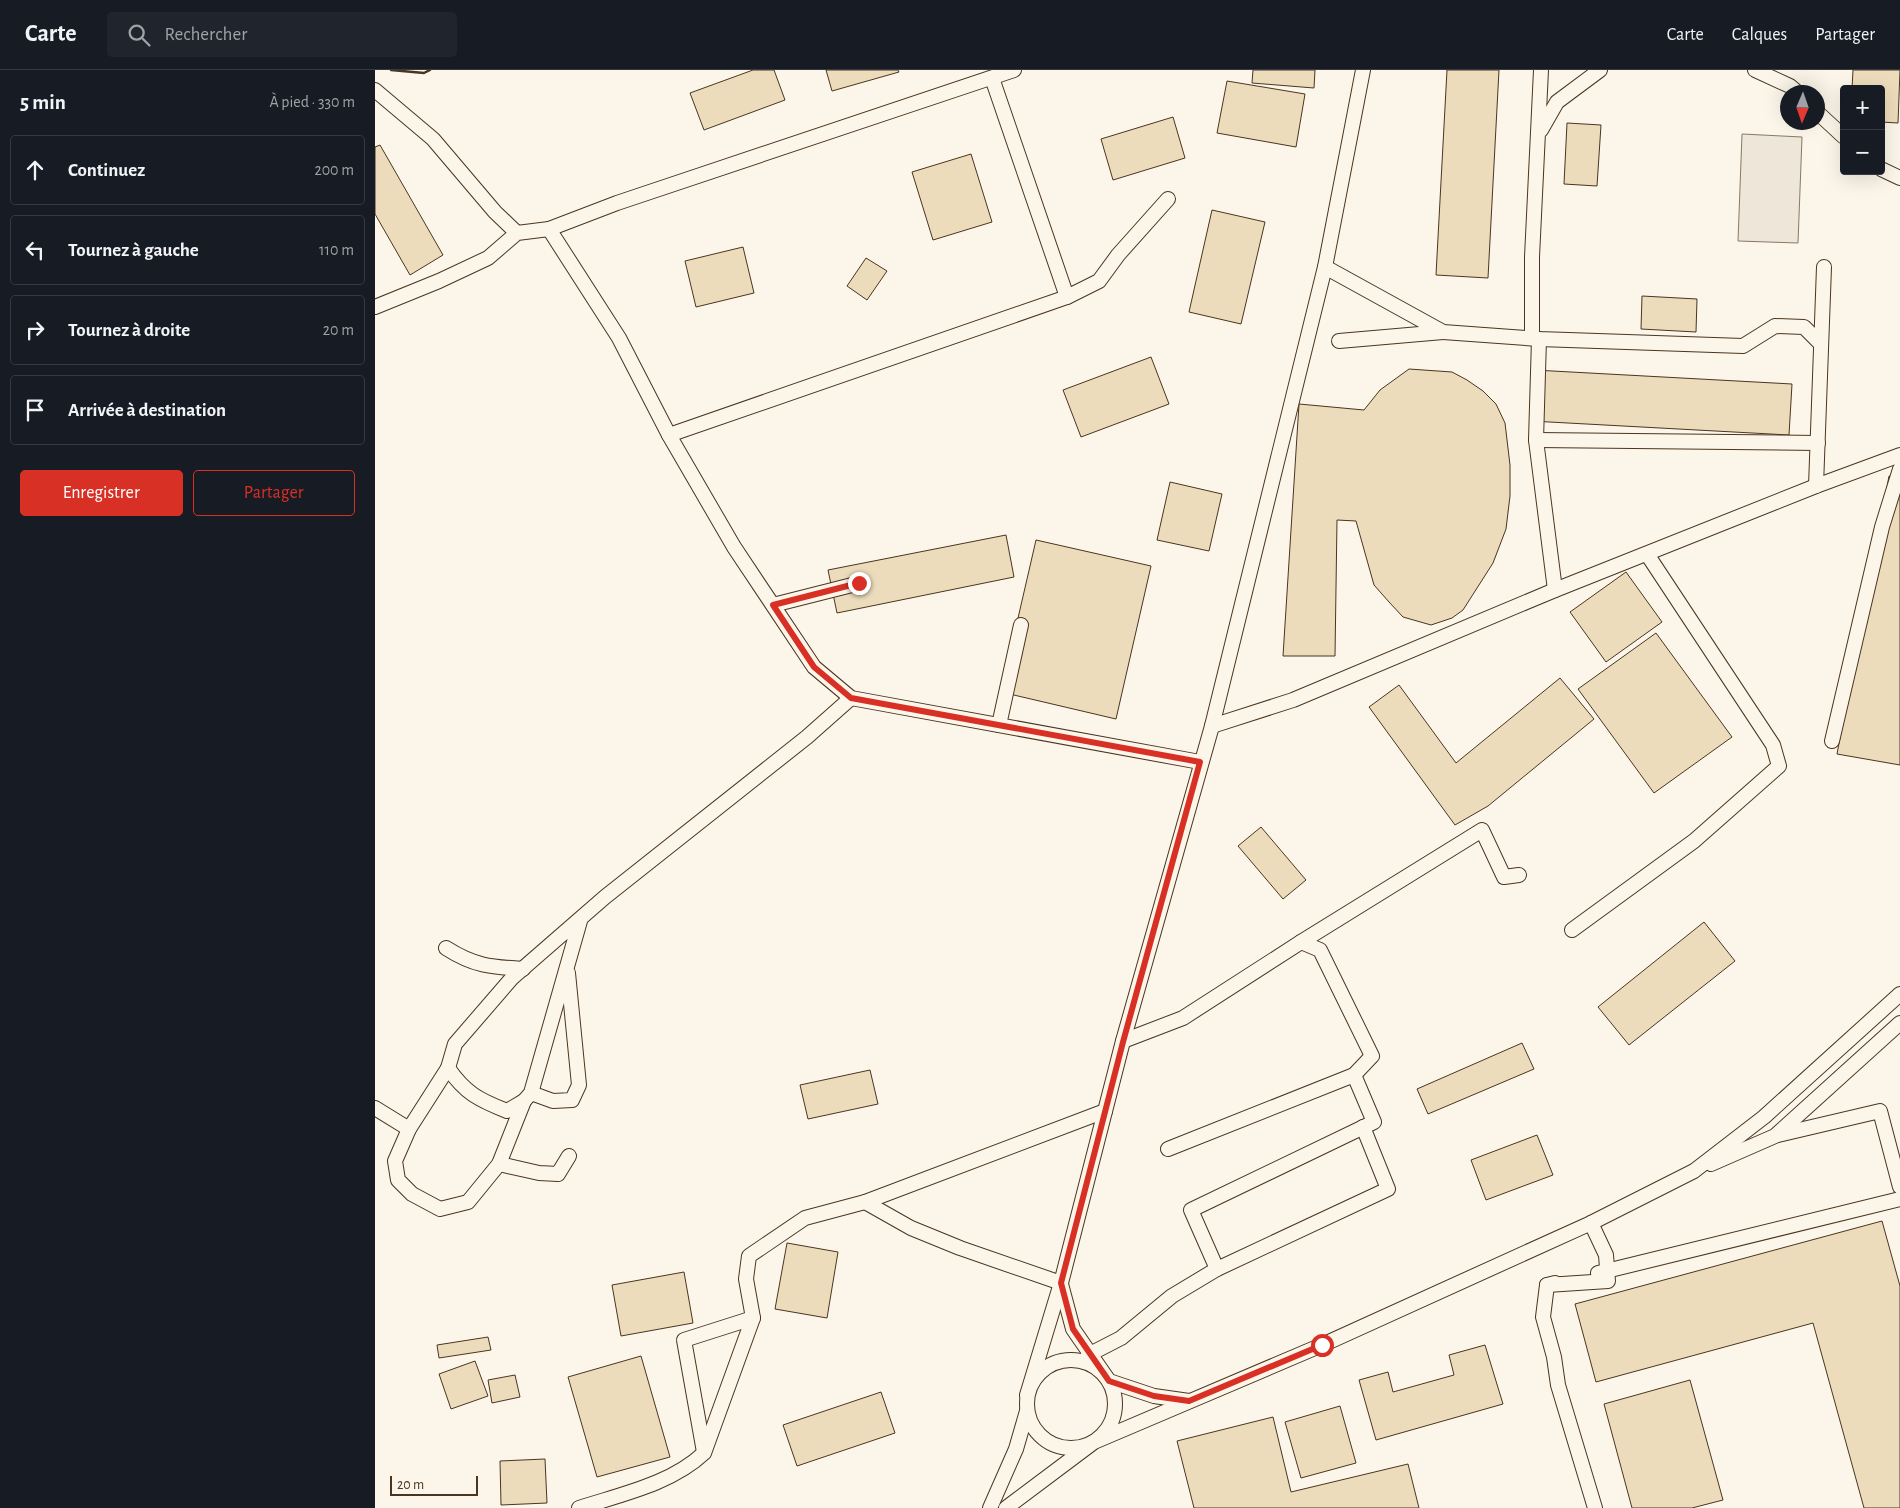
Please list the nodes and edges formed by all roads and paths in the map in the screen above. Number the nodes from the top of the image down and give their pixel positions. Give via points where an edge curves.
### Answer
1 (1014, 70) edge
2 (1363, 70) edge
3 (1541, 70) edge
4 (1601, 70) edge
5 (1755, 70) edge
6 (992, 78) junction
7 (1788, 85) edge
8 (375, 90) edge
9 (1825, 119) edge
10 (1840, 133) edge
11 (1539, 135) junction
12 (1885, 171) edge
13 (1900, 178) edge
14 (1168, 199) dead end
15 (549, 229) junction
16 (517, 233) junction
17 (1325, 267) junction
18 (1824, 267) dead end
19 (1067, 297) junction
20 (375, 306) edge
21 (1443, 332) junction
22 (1535, 338) junction
23 (1339, 340) dead end
24 (1821, 344) junction
25 (669, 436) junction
26 (1536, 440) junction
27 (1818, 443) junction
28 (1900, 455) edge
29 (1900, 469) edge
30 (1816, 486) junction
31 (1647, 554) junction
32 (859, 583) dead end
33 (1555, 590) junction
34 (773, 605) junction
35 (1021, 625) dead end
36 (851, 698) junction
37 (999, 725) junction
38 (1212, 726) junction
39 (1831, 741) dead end
40 (1200, 762) junction
41 (1519, 875) dead end
42 (580, 921) junction
43 (1572, 930) dead end
44 (1301, 942) junction
45 (446, 948) dead end
46 (568, 965) junction
47 (523, 969) junction
48 (1900, 994) edge
49 (1900, 1023) edge
50 (1123, 1042) junction
51 (447, 1068) junction
52 (1354, 1075) junction
53 (527, 1097) junction
54 (375, 1108) edge
55 (1105, 1111) junction
56 (1363, 1127) junction
57 (409, 1129) junction
58 (1775, 1136) junction
59 (1168, 1149) dead end
60 (569, 1156) dead end
61 (499, 1164) junction
62 (1681, 1177) junction
63 (1900, 1187) edge
64 (1900, 1199) edge
65 (865, 1202) junction
66 (1591, 1223) junction
67 (1217, 1269) junction
68 (1061, 1283) junction
69 (1547, 1285) junction
70 (753, 1318) junction
71 (1088, 1354) junction
72 (1109, 1381) junction
73 (1027, 1395) junction
74 (1189, 1401) junction
75 (1027, 1410) junction
76 (1094, 1442) junction
77 (704, 1453) junction
78 (579, 1508) edge
79 (990, 1508) edge
80 (1006, 1508) edge
81 (1595, 1508) edge

1 - 6 lane
2 - 17 lane
3 - 11 lane
4 - 11 lane via 1557,102
5 - 7 lane
6 - 15 lane via 617,203
6 - 19 lane
8 - 16 lane via 433,139
9 - 10 lane
11 - 22 lane via 1532,257
12 - 13 lane
14 - 19 lane via 1099,281
15 - 16 lane
15 - 25 lane via 619,338
16 - 20 lane via 488,258 439,282
17 - 21 lane
17 - 38 lane
18 - 24 lane
19 - 25 lane
21 - 22 lane
21 - 23 lane
22 - 24 lane via 1743,346 1775,326 1805,327
22 - 26 lane
24 - 27 lane
25 - 34 lane via 734,547
26 - 27 lane
26 - 33 lane
27 - 30 lane
28 - 30 lane
29 - 39 lane via 1882,527
30 - 31 lane
31 - 33 lane
31 - 43 lane via 1773,745 1779,766 1694,841
32 - 34 lane
33 - 38 lane via 1293,700
34 - 36 lane via 814,667
35 - 37 lane
36 - 37 lane
36 - 42 lane
37 - 40 lane
38 - 40 lane
40 - 50 lane
41 - 44 lane via 1504,877 1481,830
42 - 46 lane
42 - 47 lane
44 - 50 lane via 1183,1018
44 - 52 lane via 1320,950 1372,1056
45 - 47 lane via 465,960 492,967
46 - 53 lane
46 - 53 lane via 579,1085 572,1100
47 - 51 lane via 511,978 455,1044
48 - 62 lane via 1764,1117
49 - 58 lane
50 - 55 lane
51 - 53 lane via 459,1084 479,1100 507,1111
51 - 57 lane
52 - 56 lane via 1374,1122
52 - 59 lane
53 - 61 lane
54 - 57 lane
55 - 65 lane
55 - 68 lane
56 - 67 lane via 1191,1210
56 - 67 lane via 1388,1189
57 - 61 lane via 395,1161 398,1180 411,1194 440,1209 468,1202
58 - 62 lane
58 - 63 lane via 1879,1111
60 - 61 lane via 558,1174
62 - 66 lane
64 - 69 lane
65 - 68 lane via 911,1228
65 - 70 lane via 805,1218 749,1256 746,1278
66 - 69 lane via 1606,1255 1608,1281
66 - 74 lane via 1322,1345
67 - 71 lane via 1172,1296 1121,1338
68 - 71 lane via 1073,1329
68 - 73 lane
69 - 81 lane via 1543,1316 1558,1385
70 - 77 lane
70 - 77 lane via 684,1340
71 - 72 lane
72 - 73 lane via 1089,1363 1061,1360 1038,1374
72 - 74 lane via 1154,1396
72 - 76 lane via 1115,1399 1114,1414 1105,1432
73 - 75 lane
74 - 76 lane
75 - 76 lane via 1033,1427 1054,1445 1081,1447
75 - 79 lane via 1016,1449
76 - 80 lane
77 - 78 lane via 689,1468 636,1490

